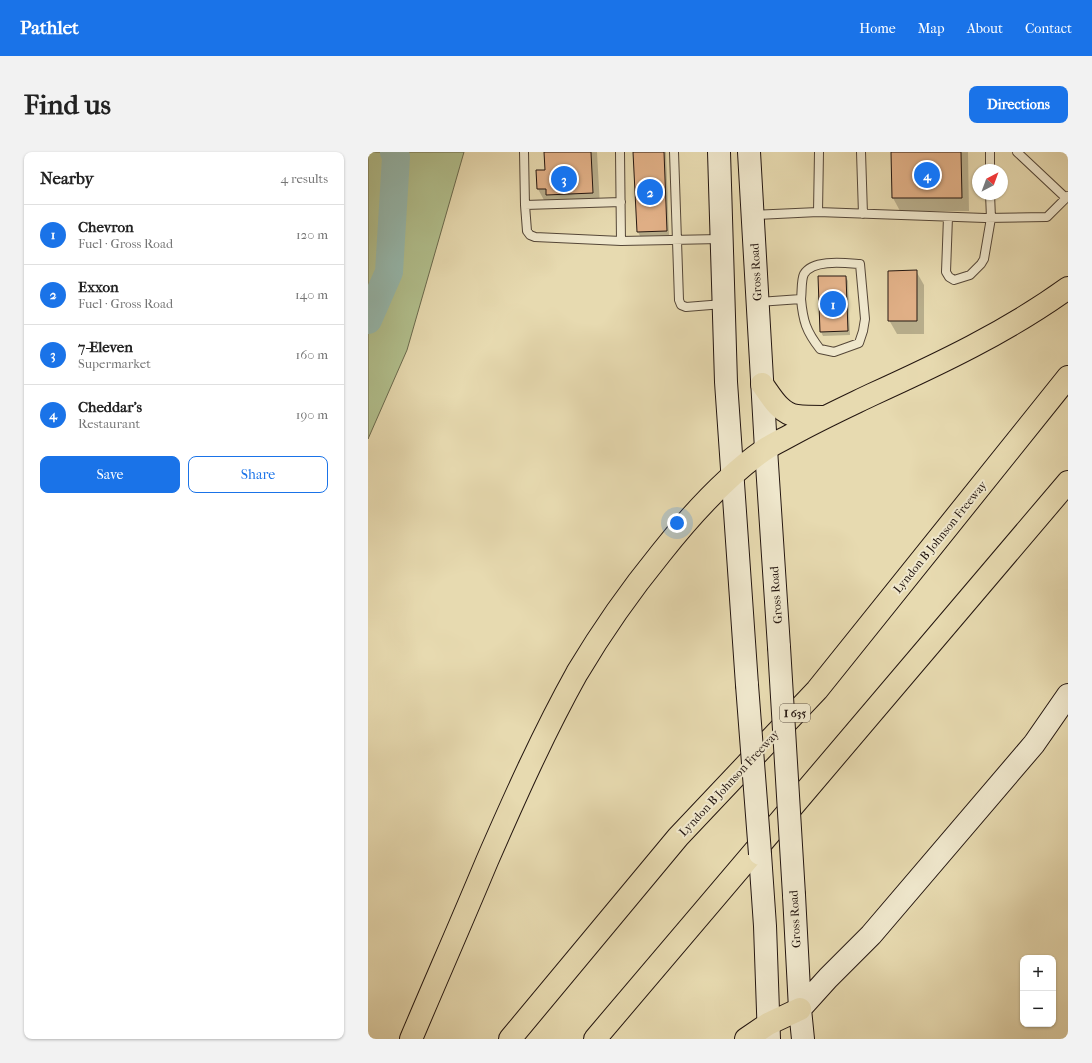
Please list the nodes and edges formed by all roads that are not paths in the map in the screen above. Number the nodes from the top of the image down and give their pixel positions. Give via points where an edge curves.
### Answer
1 (524, 152) edge
2 (620, 152) edge
3 (674, 152) edge
4 (719, 152) edge
5 (749, 152) edge
6 (819, 152) edge
7 (861, 152) edge
8 (990, 152) edge
9 (1017, 152) edge
10 (990, 164) edge
11 (1067, 197) edge
12 (990, 200) edge
13 (621, 202) junction
14 (525, 206) junction
15 (818, 212) junction
16 (863, 214) junction
17 (752, 215) junction
18 (948, 217) junction
19 (991, 218) junction
20 (722, 239) junction
21 (676, 240) junction
22 (621, 241) junction
23 (1068, 288) edge
24 (801, 299) junction
25 (758, 302) junction
26 (724, 304) junction
27 (1068, 376) edge
28 (762, 384) junction
29 (824, 417) junction
30 (766, 449) junction
31 (732, 475) junction
32 (1068, 482) edge
33 (1068, 695) edge
34 (800, 1009) junction
35 (768, 1031) edge
36 (411, 1039) edge
37 (510, 1039) edge
38 (595, 1039) edge
39 (746, 1039) edge
40 (803, 1039) edge

1 - 14 lane
2 - 13 lane
3 - 21 lane
4 - 20 main road
5 - 17 main road, Gross Road
6 - 15 lane
7 - 16 lane
8 - 10 lane
9 - 11 lane
11 - 19 lane via 1047,217
12 - 19 lane
13 - 14 lane
13 - 22 lane
14 - 22 lane via 527,230 535,237
15 - 16 lane
15 - 17 lane
16 - 18 lane
17 - 25 main road, Gross Road
18 - 19 lane
18 - 19 lane via 946,272 954,280 970,275 984,258
20 - 21 lane
20 - 26 main road
21 - 22 lane
21 - 26 lane via 681,305 686,307
23 - 29 highway via 992,336
24 - 24 lane via 804,275 810,268 828,263 860,264 865,319 859,343 834,352 820,349 809,335 802,316
24 - 25 lane
25 - 26 main road
25 - 28 main road, Gross Road
26 - 31 main road
27 - 37 highway, Lyndon B Johnson Freeway / I 635 via 817,690 678,836
28 - 29 highway via 779,407 795,416
28 - 30 main road, Gross Road
29 - 30 highway
30 - 31 highway
30 - 34 main road, Gross Road, bridge
31 - 35 main road, bridge via 765,926
31 - 36 highway via 671,539 645,572 578,672 520,785
32 - 38 highway
33 - 34 main road via 1034,744 871,935
34 - 35 highway
34 - 40 main road, Gross Road
35 - 39 highway

